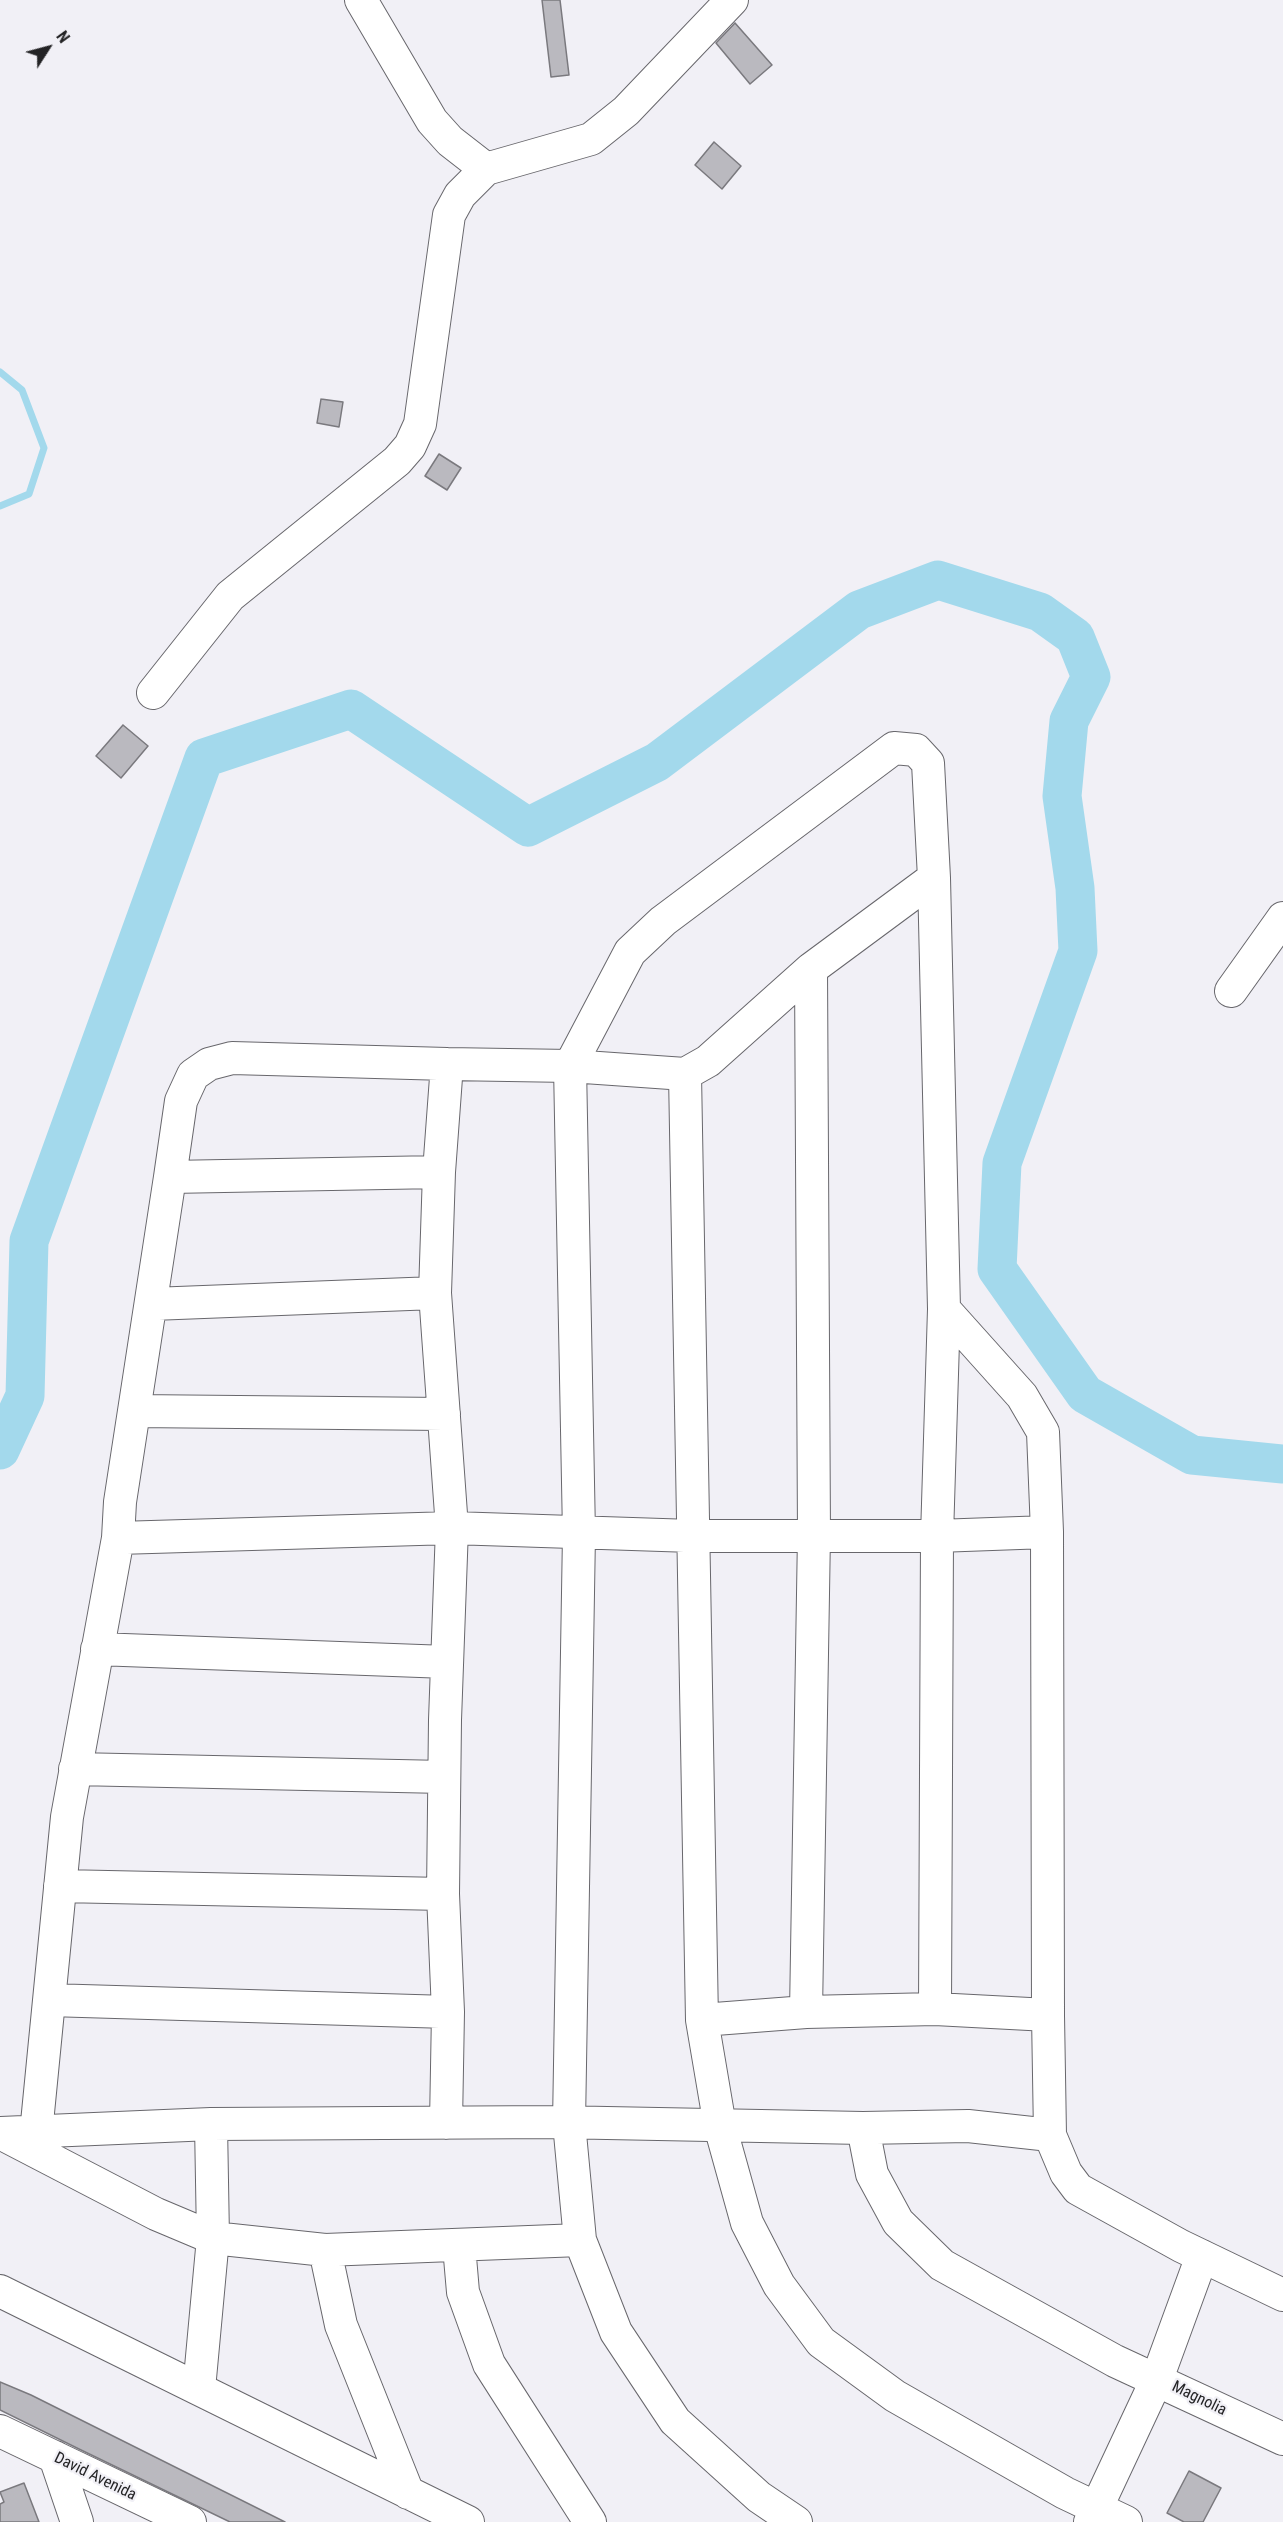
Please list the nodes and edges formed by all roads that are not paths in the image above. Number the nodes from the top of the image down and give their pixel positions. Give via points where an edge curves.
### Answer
1 (362, 0) edge
2 (732, 0) edge
3 (486, 169) junction
4 (153, 693) dead end
5 (934, 878) junction
6 (1283, 918) edge
7 (811, 969) junction
8 (1231, 991) dead end
9 (447, 1064) junction
10 (570, 1066) junction
11 (685, 1074) junction
12 (439, 1172) junction
13 (170, 1177) junction
14 (435, 1293) junction
15 (152, 1304) junction
16 (944, 1309) junction
17 (135, 1411) junction
18 (444, 1414) junction
19 (452, 1528) junction
20 (1047, 1532) junction
21 (579, 1534) junction
22 (814, 1534) junction
23 (692, 1536) junction
24 (937, 1536) junction
25 (118, 1538) junction
26 (97, 1649) junction
27 (447, 1662) junction
28 (75, 1769) junction
29 (444, 1777) junction
30 (60, 1886) junction
31 (443, 1894) junction
32 (49, 2000) junction
33 (935, 2009) junction
34 (806, 2012) junction
35 (448, 2013) junction
36 (1047, 2015) junction
37 (702, 2020) junction
38 (446, 2123) junction
39 (569, 2123) junction
40 (211, 2124) junction
41 (720, 2127) junction
42 (863, 2128) junction
43 (1, 2133) edge
44 (36, 2133) junction
45 (1050, 2135) junction
46 (213, 2238) junction
47 (580, 2240) junction
48 (459, 2246) junction
49 (326, 2250) junction
50 (1202, 2256) junction
51 (0, 2291) edge
52 (1283, 2295) edge
53 (1157, 2379) junction
54 (199, 2389) junction
55 (0, 2431) edge
56 (1283, 2439) edge
57 (54, 2457) junction
58 (408, 2493) junction
59 (1094, 2515) edge
60 (77, 2522) edge
61 (190, 2522) edge
62 (468, 2522) edge
63 (590, 2522) edge
64 (796, 2522) edge
65 (1126, 2522) edge

1 - 3 street via 432,121
2 - 3 street via 626,111 591,139
3 - 4 street via 460,195 449,215 420,424 410,446 397,461 230,596
5 - 7 street
5 - 10 street via 928,762 916,750 894,748 663,921 630,952
5 - 16 street
6 - 8 street
7 - 11 street via 708,1061
7 - 22 street
9 - 10 street
9 - 12 street
9 - 13 street via 232,1058 209,1064 193,1075 181,1101
10 - 11 street
10 - 21 street
11 - 23 street
12 - 13 street
12 - 14 street
13 - 15 street
14 - 15 street
14 - 18 street
15 - 17 street
16 - 20 street via 1022,1396 1043,1432
16 - 24 street
17 - 18 street
17 - 25 street
18 - 19 street
19 - 21 street
19 - 25 street
19 - 27 street
20 - 24 street
20 - 36 street
21 - 23 street
21 - 39 street
22 - 23 street
22 - 24 street
22 - 34 street
23 - 37 street
24 - 33 street
25 - 26 street
26 - 27 street
26 - 28 street
27 - 29 street
28 - 29 street
28 - 30 street
29 - 31 street
30 - 31 street
30 - 32 street
31 - 35 street
32 - 35 street
32 - 44 street
33 - 34 street
33 - 36 street
34 - 37 street
35 - 38 street
36 - 45 street
37 - 41 street
38 - 39 street
38 - 40 street
39 - 41 street
39 - 47 street
40 - 44 street
40 - 46 street
41 - 42 street
41 - 59 street via 747,2223 779,2285 821,2342 895,2396 1065,2493
42 - 45 street via 968,2126
42 - 53 street, Magnolia via 872,2174 898,2222 942,2265 1115,2361
43 - 44 street
43 - 46 street via 156,2214
45 - 50 street via 1066,2173 1078,2189
46 - 49 street
46 - 54 street
47 - 48 street
47 - 64 street via 616,2332 675,2421 759,2497
48 - 49 street
48 - 63 street via 463,2292 489,2364
49 - 58 street via 341,2325
50 - 52 street
50 - 53 street
51 - 54 street
53 - 56 street, Magnolia
53 - 59 street
54 - 58 street
55 - 57 street, David Avenida
57 - 60 street
57 - 61 street, David Avenida
58 - 62 street
59 - 65 street

